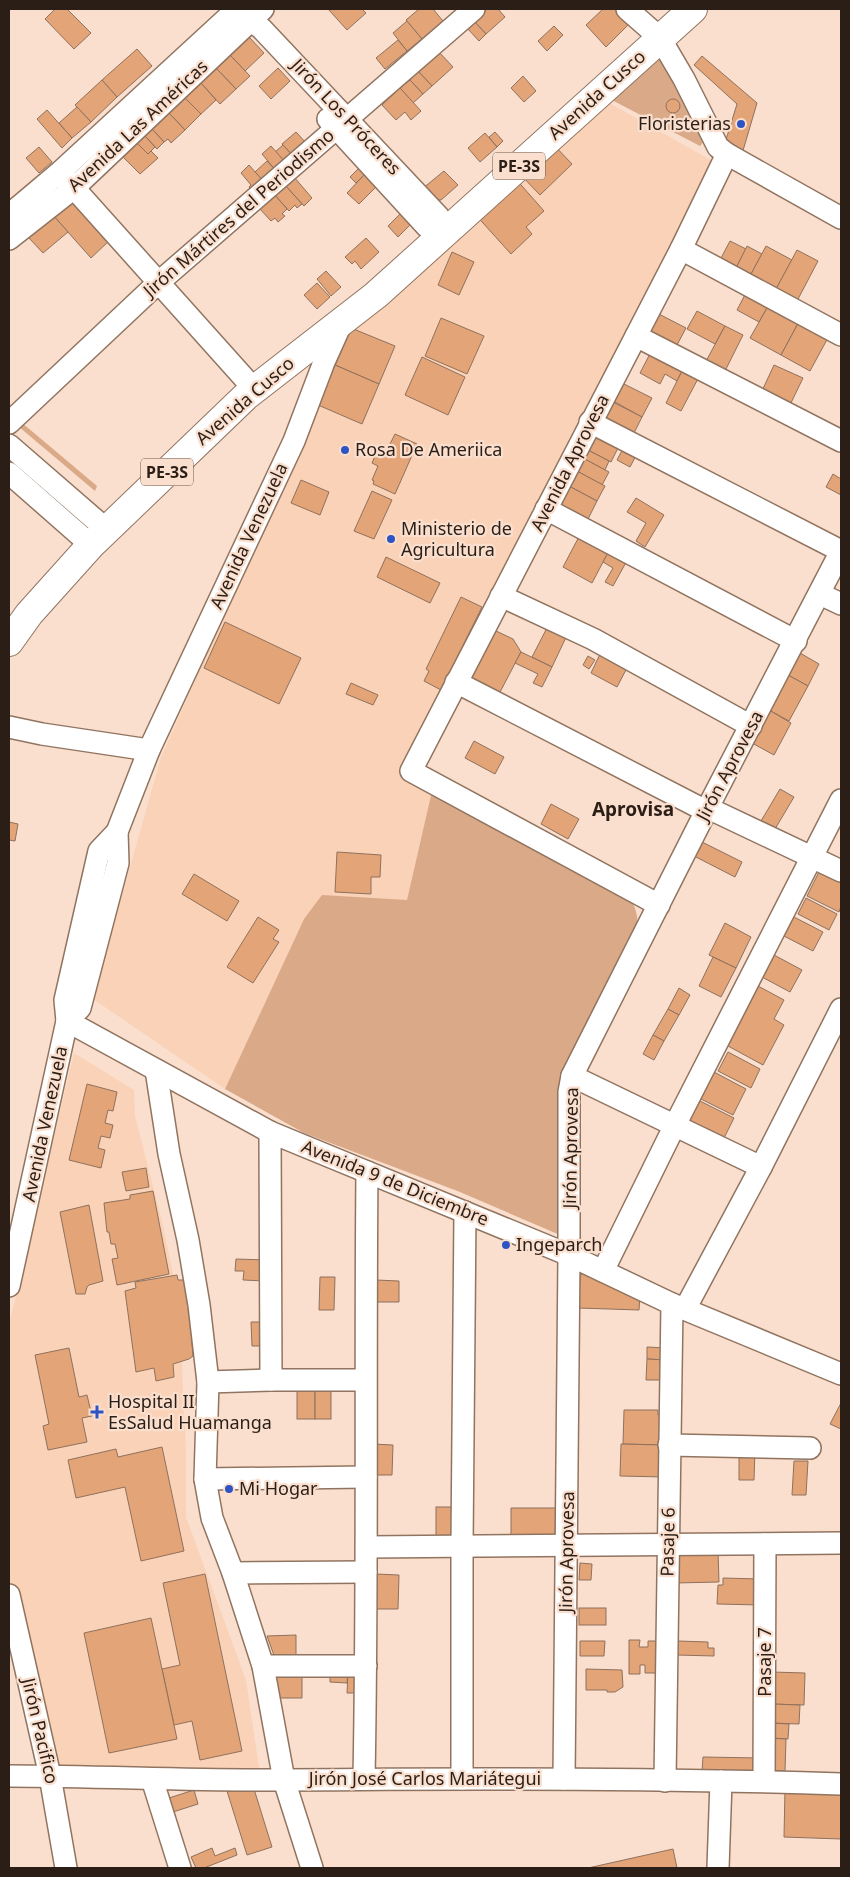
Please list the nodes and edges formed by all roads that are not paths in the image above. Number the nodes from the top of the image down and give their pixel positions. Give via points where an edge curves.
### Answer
1 (474, 9) edge
2 (627, 9) edge
3 (669, 9) edge
4 (693, 9) edge
5 (248, 12) edge
6 (654, 33) junction
7 (342, 123) junction
8 (726, 154) junction
9 (67, 180) junction
10 (9, 215) edge
11 (841, 218) edge
12 (433, 222) junction
13 (9, 240) edge
14 (681, 249) junction
15 (159, 282) junction
16 (343, 320) junction
17 (841, 335) edge
18 (636, 336) junction
19 (254, 389) junction
20 (590, 422) junction
21 (9, 423) edge
22 (841, 441) edge
23 (9, 445) edge
24 (9, 473) edge
25 (546, 509) junction
26 (99, 537) junction
27 (841, 551) edge
28 (820, 594) junction
29 (501, 596) junction
30 (841, 604) edge
31 (796, 641) junction
32 (9, 642) edge
33 (456, 682) junction
34 (751, 726) junction
35 (9, 727) edge
36 (149, 750) junction
37 (841, 800) edge
38 (707, 809) junction
39 (812, 856) junction
40 (841, 871) edge
41 (659, 904) junction
42 (841, 1009) edge
43 (68, 1021) junction
44 (156, 1070) junction
45 (572, 1076) junction
46 (674, 1127) junction
47 (270, 1132) junction
48 (762, 1168) junction
49 (367, 1172) junction
50 (465, 1212) junction
51 (569, 1255) junction
52 (603, 1271) junction
53 (9, 1286) edge
54 (678, 1306) junction
55 (841, 1374) edge
56 (270, 1380) junction
57 (365, 1380) junction
58 (208, 1382) junction
59 (669, 1445) junction
60 (810, 1448) dead end
61 (366, 1477) junction
62 (205, 1479) junction
63 (841, 1543) edge
64 (667, 1544) junction
65 (765, 1544) junction
66 (567, 1545) junction
67 (462, 1546) junction
68 (367, 1547) junction
69 (366, 1572) junction
70 (233, 1573) junction
71 (9, 1595) edge
72 (263, 1666) junction
73 (366, 1666) junction
74 (9, 1776) edge
75 (50, 1776) junction
76 (364, 1778) junction
77 (152, 1779) junction
78 (462, 1779) junction
79 (564, 1779) junction
80 (284, 1780) junction
81 (665, 1781) junction
82 (721, 1781) junction
83 (764, 1781) junction
84 (841, 1784) edge
85 (66, 1868) edge
86 (180, 1868) edge
87 (312, 1868) edge
88 (718, 1868) edge

1 - 7 street, Jirón Mártires del Periodismo
2 - 6 street
3 - 6 highway, Avenida Cusco / PE-3S
4 - 6 highway, Avenida Cusco / PE-3S
5 - 7 street, Jirón Los Próceres
5 - 9 street, Avenida Las Américas
6 - 8 street via 684,79 718,147
6 - 12 highway, Avenida Cusco / PE-3S
6 - 16 highway, Avenida Cusco / PE-3S via 376,296
7 - 12 street, Jirón Los Próceres
7 - 15 street, Jirón Mártires del Periodismo
8 - 11 street
8 - 14 street, Avenida Aprovesa
9 - 10 street, Avenida Las Américas
9 - 13 street, Avenida Las Américas
9 - 15 street
12 - 16 highway, Avenida Cusco / PE-3S via 358,294
14 - 17 street
14 - 18 street, Avenida Aprovesa
15 - 19 street
15 - 21 street, Jirón Mártires del Periodismo
16 - 19 highway, Avenida Cusco / PE-3S
16 - 36 street, Avenida Venezuela via 294,440
18 - 20 street, Avenida Aprovesa
18 - 22 street
19 - 26 highway, Avenida Cusco / PE-3S
20 - 25 street, Avenida Aprovesa
20 - 27 street
23 - 26 street
24 - 26 street
25 - 29 street, Avenida Aprovesa
25 - 31 street
26 - 32 highway, Avenida Cusco / PE-3S via 29,614
27 - 28 street, Jirón Aprovesa
28 - 30 street
28 - 31 street, Jirón Aprovesa
29 - 33 street, Avenida Aprovesa
29 - 34 street via 592,640
31 - 34 street, Jirón Aprovesa
33 - 38 street
33 - 41 street, Avenida Aprovesa via 411,770
34 - 38 street, Jirón Aprovesa
35 - 36 street
36 - 43 street, Avenida Venezuela via 117,832 99,851 65,1000
37 - 39 street
38 - 39 street
38 - 41 street, Jirón Aprovesa
39 - 40 street
39 - 46 street
41 - 45 street, Jirón Aprovesa
42 - 48 street
43 - 44 street, Avenida 9 de Diciembre
43 - 53 street, Avenida Venezuela
44 - 47 street, Avenida 9 de Diciembre
44 - 58 street via 169,1154 188,1240
45 - 46 street
45 - 51 street, Jirón Aprovesa via 569,1092
46 - 48 street
46 - 52 street
47 - 49 street, Avenida 9 de Diciembre
47 - 56 street
48 - 54 street
49 - 50 street, Avenida 9 de Diciembre
49 - 57 street
50 - 51 street, Avenida 9 de Diciembre
50 - 67 street
51 - 52 street, Avenida 9 de Diciembre
51 - 66 street, Jirón Aprovesa
52 - 54 street, Avenida 9 de Diciembre
54 - 55 street, Avenida 9 de Diciembre
54 - 59 street, Pasaje 6
56 - 57 street
56 - 58 street
57 - 61 street
58 - 62 street
59 - 60 street
59 - 64 street, Pasaje 6
61 - 62 street
61 - 68 street
62 - 70 street via 212,1518
63 - 65 street
64 - 65 street
64 - 66 street
64 - 81 street, Pasaje 6
65 - 83 street, Pasaje 7
66 - 67 street
66 - 79 street, Jirón Aprovesa
67 - 68 street
67 - 78 street
68 - 69 street
69 - 70 street
69 - 73 street
70 - 72 street
71 - 75 street, Jirón Pacifico
72 - 73 street
72 - 80 street
73 - 76 street
74 - 75 street, Jirón José Carlos Mariátegui
75 - 77 street, Jirón José Carlos Mariátegui
75 - 85 street, Jirón Pacifico
76 - 78 street, Jirón José Carlos Mariátegui
76 - 80 street, Jirón José Carlos Mariátegui
77 - 80 street, Jirón José Carlos Mariátegui
77 - 86 street
78 - 79 street, Jirón José Carlos Mariátegui
79 - 81 street, Jirón José Carlos Mariátegui
80 - 87 street
81 - 82 street, Jirón José Carlos Mariátegui
82 - 83 street, Jirón José Carlos Mariátegui
82 - 88 street
83 - 84 street, Jirón José Carlos Mariátegui

